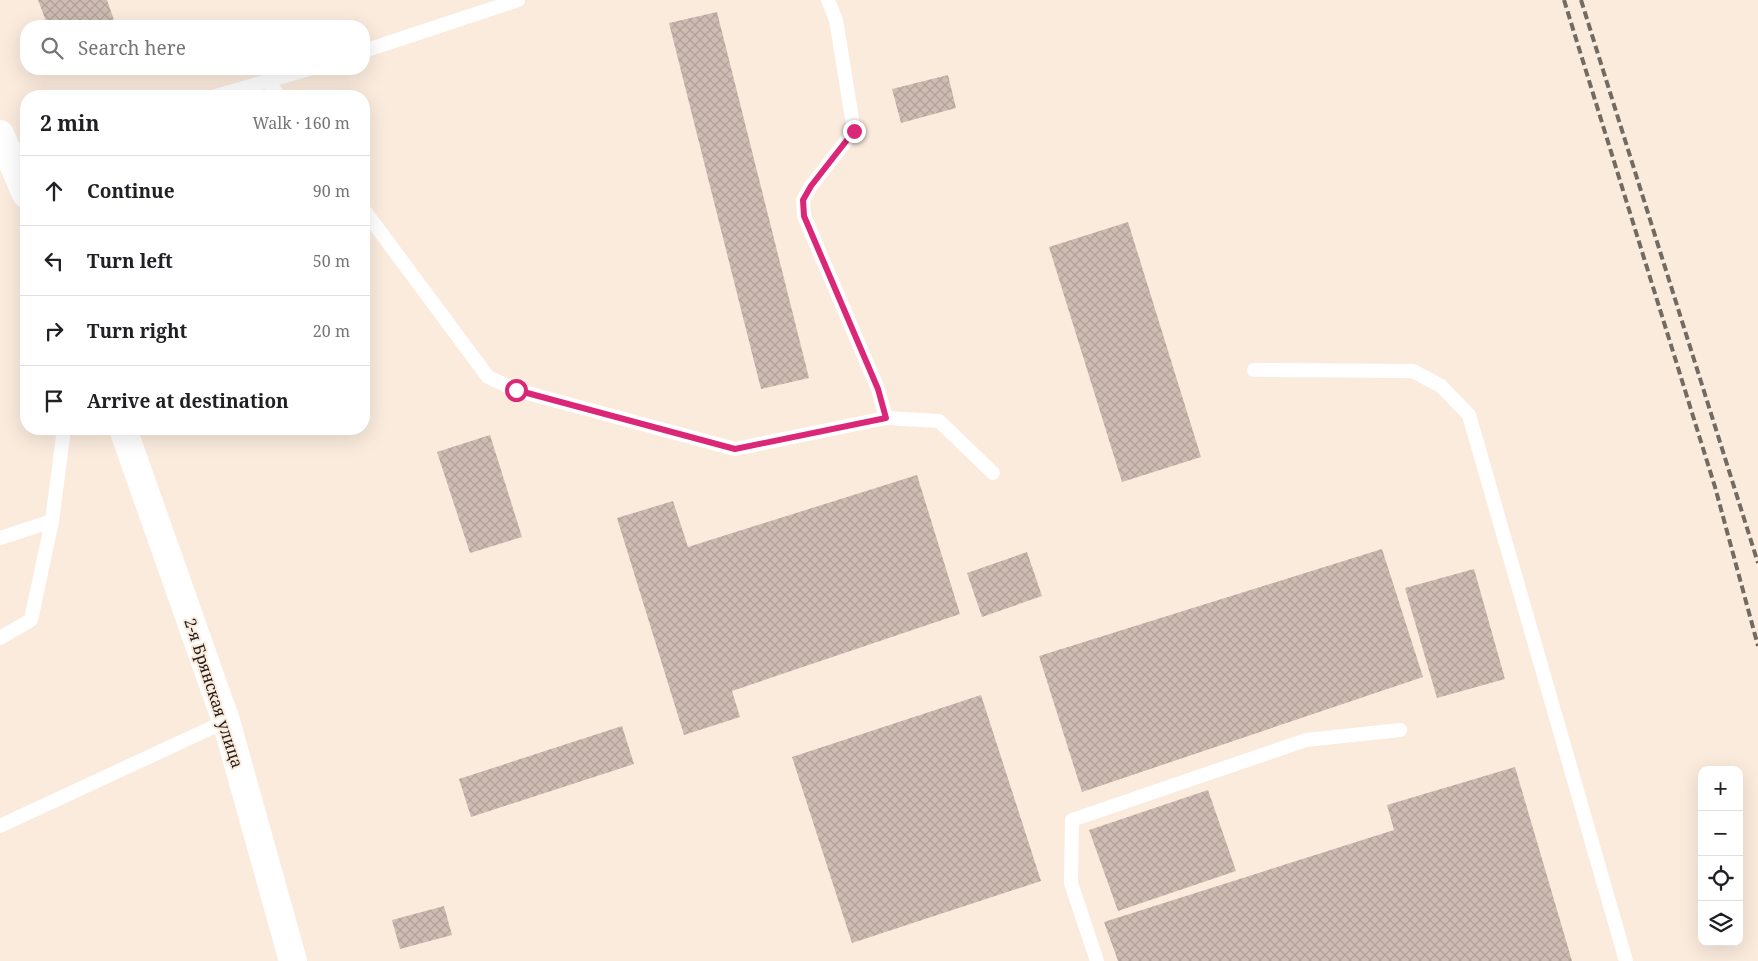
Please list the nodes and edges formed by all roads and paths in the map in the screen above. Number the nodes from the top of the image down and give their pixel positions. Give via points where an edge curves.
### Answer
1 (518, 0) edge
2 (828, 0) edge
3 (370, 49) edge
4 (290, 75) edge
5 (268, 82) junction
6 (238, 90) edge
7 (274, 90) edge
8 (11, 145) edge
9 (20, 174) edge
10 (370, 218) edge
11 (1254, 370) dead end
12 (886, 418) junction
13 (63, 435) edge
14 (126, 435) edge
15 (993, 473) dead end
16 (52, 521) junction
17 (0, 538) edge
18 (0, 638) edge
19 (226, 721) junction
20 (1400, 730) dead end
21 (0, 826) edge
22 (293, 961) edge
23 (1097, 961) edge
24 (1626, 961) edge

1 - 3 lane
2 - 12 lane via 836,20 854,131 811,186 803,200 804,216 878,389
4 - 5 lane
5 - 6 lane
5 - 7 lane
8 - 9 street
10 - 12 lane via 488,377 516,390 735,449
11 - 24 lane via 1413,371 1441,386 1469,415
12 - 15 lane via 939,421
13 - 16 lane
14 - 19 street, 2-я Брянская улица
16 - 17 lane
16 - 18 lane via 31,620
19 - 21 lane
19 - 22 street, 2-я Брянская улица
20 - 23 lane via 1306,740 1072,820 1071,883

